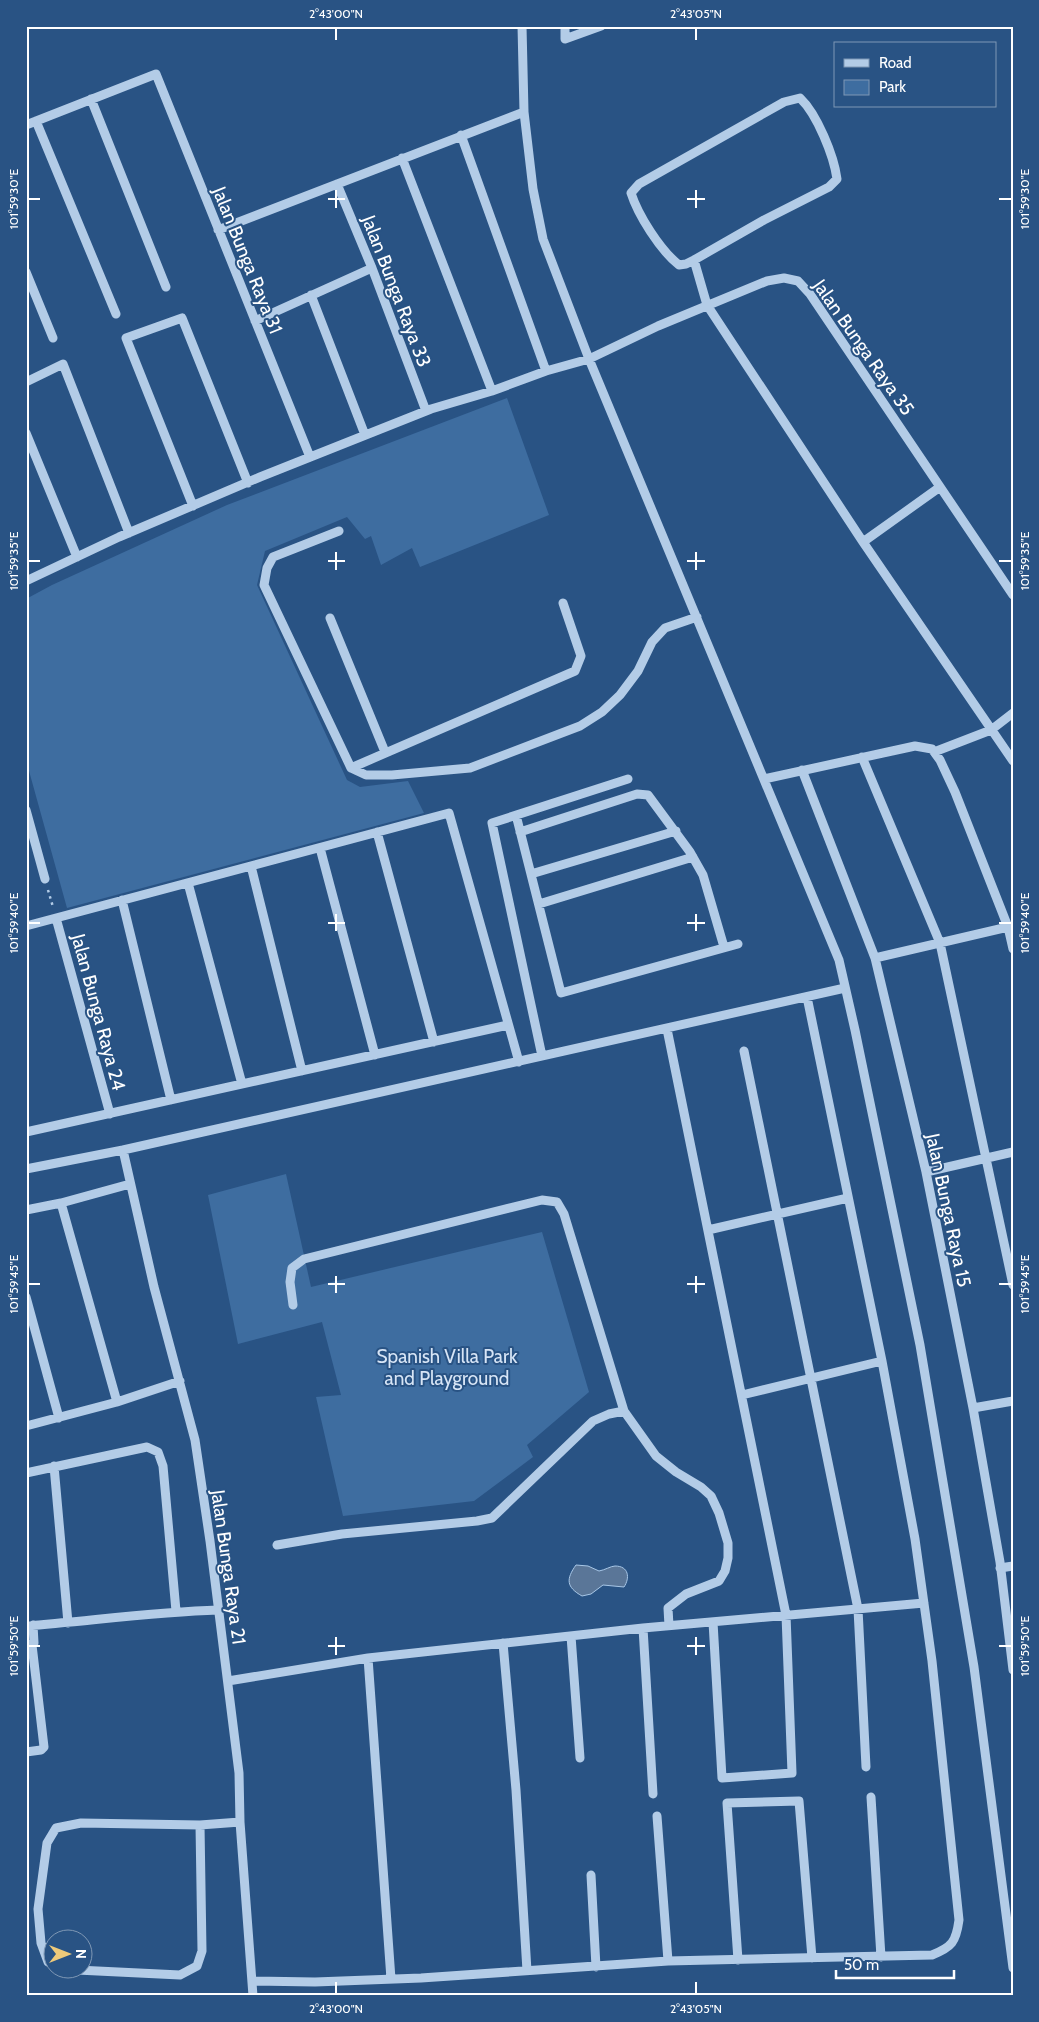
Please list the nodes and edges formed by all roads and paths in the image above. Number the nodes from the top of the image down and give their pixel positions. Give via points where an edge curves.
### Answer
1 (522, 26) edge
2 (565, 26) edge
3 (601, 26) edge
4 (91, 99) junction
5 (524, 112) junction
6 (36, 121) junction
7 (26, 125) edge
8 (461, 135) junction
9 (402, 158) junction
10 (337, 184) junction
11 (218, 230) junction
12 (694, 260) junction
13 (372, 268) junction
14 (26, 272) edge
15 (166, 287) dead end
16 (311, 295) junction
17 (707, 305) junction
18 (116, 314) dead end
19 (255, 321) junction
20 (53, 338) dead end
21 (589, 359) junction
22 (546, 371) junction
23 (26, 382) edge
24 (492, 391) junction
25 (426, 411) junction
26 (26, 433) edge
27 (365, 435) junction
28 (310, 457) junction
29 (248, 483) junction
30 (940, 487) junction
31 (193, 506) junction
32 (339, 531) dead end
33 (128, 533) junction
34 (863, 542) junction
35 (77, 557) junction
36 (26, 581) edge
37 (1013, 595) edge
38 (563, 603) dead end
39 (697, 617) junction
40 (330, 618) dead end
41 (1013, 714) edge
42 (991, 730) junction
43 (385, 752) junction
44 (934, 752) junction
45 (862, 757) junction
46 (1013, 761) edge
47 (351, 768) junction
48 (802, 770) junction
49 (628, 778) dead end
50 (764, 779) junction
51 (26, 810) edge
52 (516, 815) junction
53 (676, 831) junction
54 (377, 832) junction
55 (520, 832) junction
56 (320, 848) junction
57 (693, 857) junction
58 (251, 866) junction
59 (531, 874) junction
60 (45, 879) joint
61 (188, 883) junction
62 (122, 900) junction
63 (539, 904) junction
64 (56, 918) junction
65 (26, 926) edge
66 (1008, 927) junction
67 (940, 943) junction
68 (738, 944) dead end
69 (724, 947) junction
70 (1013, 949) edge
71 (875, 958) junction
72 (845, 988) junction
73 (807, 996) junction
74 (508, 1025) junction
75 (667, 1029) junction
76 (434, 1042) junction
77 (744, 1051) dead end
78 (375, 1055) junction
79 (542, 1056) junction
80 (519, 1062) junction
81 (302, 1071) junction
82 (242, 1084) junction
83 (171, 1100) junction
84 (110, 1114) junction
85 (26, 1132) edge
86 (123, 1150) junction
87 (1013, 1152) edge
88 (986, 1158) junction
89 (26, 1170) edge
90 (926, 1172) junction
91 (130, 1184) junction
92 (848, 1198) junction
93 (61, 1203) junction
94 (26, 1210) edge
95 (778, 1215) junction
96 (708, 1230) junction
97 (1013, 1285) edge
98 (26, 1297) edge
99 (293, 1305) dead end
100 (882, 1362) junction
101 (812, 1379) junction
102 (180, 1381) junction
103 (742, 1395) junction
104 (1013, 1401) edge
105 (117, 1402) junction
106 (973, 1408) junction
107 (624, 1411) junction
108 (59, 1418) junction
109 (26, 1426) edge
110 (54, 1466) junction
111 (26, 1473) edge
112 (277, 1545) dead end
113 (1013, 1566) edge
114 (1000, 1568) junction
115 (924, 1603) junction
116 (858, 1609) junction
117 (218, 1610) junction
118 (176, 1611) junction
119 (786, 1615) junction
120 (713, 1622) junction
121 (68, 1623) junction
122 (30, 1625) edge
123 (669, 1626) junction
124 (644, 1628) junction
125 (572, 1636) junction
126 (503, 1643) junction
127 (29, 1645) edge
128 (368, 1658) junction
129 (1013, 1670) edge
130 (228, 1681) junction
131 (26, 1752) edge
132 (580, 1758) dead end
133 (866, 1766) dead end
134 (653, 1794) dead end
135 (871, 1797) dead end
136 (658, 1816) dead end
137 (240, 1822) junction
138 (200, 1825) junction
139 (591, 1875) dead end
140 (42, 1946) edge
141 (881, 1957) junction
142 (812, 1958) junction
143 (738, 1960) junction
144 (668, 1961) junction
145 (596, 1967) junction
146 (1013, 1968) edge
147 (92, 1971) edge
148 (527, 1971) junction
149 (391, 1979) junction
150 (252, 1981) junction
151 (253, 1996) edge

1 - 5 street
2 - 3 street via 565,39
4 - 6 street
4 - 11 street, Jalan Bunga Raya 31 via 156,74
4 - 15 street
5 - 8 street
5 - 21 street via 533,188 544,239
6 - 7 street
6 - 18 street
8 - 9 street
8 - 22 street
9 - 10 street
9 - 24 street
10 - 11 street
10 - 13 street, Jalan Bunga Raya 33
11 - 19 street, Jalan Bunga Raya 31
12 - 12 street via 679,265 670,258 636,208 631,193 638,184 784,102 800,98 810,107 835,164 837,179 829,187
12 - 17 street
13 - 16 street
13 - 25 street, Jalan Bunga Raya 33
14 - 20 street
16 - 19 street
16 - 27 street
17 - 21 street, Jalan Bunga Raya 35
17 - 30 street, Jalan Bunga Raya 35 via 767,281 784,278 798,281 810,294
17 - 34 street
19 - 28 street, Jalan Bunga Raya 31
21 - 22 street, Jalan Bunga Raya 35
21 - 39 street
22 - 24 street, Jalan Bunga Raya 35
23 - 33 street via 63,364
24 - 25 street, Jalan Bunga Raya 35
25 - 27 street, Jalan Bunga Raya 35
26 - 35 street
27 - 28 street, Jalan Bunga Raya 35
28 - 29 street, Jalan Bunga Raya 35
29 - 31 street, Jalan Bunga Raya 35
29 - 31 street via 182,318 126,338
30 - 34 street
30 - 37 street, Jalan Bunga Raya 35
31 - 33 street, Jalan Bunga Raya 35
32 - 47 street via 273,557 264,585
33 - 35 street, Jalan Bunga Raya 35
34 - 42 street
35 - 36 street, Jalan Bunga Raya 35
38 - 43 street via 581,656 575,671
39 - 47 street via 665,628 652,642 638,671 620,695 580,726 470,768 392,775 366,775
39 - 50 street
40 - 43 street
41 - 42 street
42 - 44 street
42 - 46 street
43 - 47 street
44 - 45 street via 932,748 915,746
44 - 66 street via 955,792
45 - 48 street
45 - 67 street
48 - 50 street
48 - 71 street, Jalan Bunga Raya 15
49 - 52 street
50 - 72 street via 838,960
51 - 60 street
52 - 55 street
52 - 79 street via 492,822
53 - 55 street via 648,795 637,794
53 - 57 street
53 - 59 street
54 - 56 street
54 - 74 street via 449,813
54 - 76 street
55 - 59 street
56 - 58 street
56 - 78 street
57 - 63 street
57 - 69 street via 703,875
58 - 61 street
58 - 81 street
59 - 63 street
60 - 64 path
61 - 62 street
61 - 82 street
62 - 64 street
62 - 83 street
63 - 69 street via 561,993
64 - 65 street
64 - 84 street, Jalan Bunga Raya 24
66 - 67 street
66 - 70 street
67 - 71 street
67 - 88 street
68 - 69 street
71 - 90 street, Jalan Bunga Raya 15
72 - 73 street
72 - 146 street via 920,1345 974,1667
73 - 75 street
73 - 92 street
74 - 76 street
74 - 80 street
75 - 79 street
75 - 96 street
76 - 78 street
77 - 95 street
78 - 81 street
79 - 80 street
80 - 86 street
81 - 82 street
82 - 83 street
83 - 84 street
84 - 85 street
86 - 89 street
86 - 91 street, Jalan Bunga Raya 21
87 - 88 street
88 - 90 street
88 - 97 street
90 - 106 street, Jalan Bunga Raya 15
91 - 93 street
91 - 102 street, Jalan Bunga Raya 21
92 - 95 street
92 - 100 street
93 - 94 street
93 - 105 street
95 - 96 street
95 - 101 street
96 - 103 street
98 - 108 street
99 - 107 street via 292,1268 304,1259 542,1200 558,1202
100 - 101 street
100 - 115 street
101 - 103 street
101 - 116 street
102 - 105 street
102 - 117 street, Jalan Bunga Raya 21 via 195,1440
103 - 119 street
104 - 106 street
105 - 108 street
106 - 114 street, Jalan Bunga Raya 15
107 - 112 street via 593,1421 492,1518 342,1534
107 - 123 street via 656,1456 702,1486 711,1496 728,1543 728,1558 719,1581 686,1594 668,1608
108 - 109 street
110 - 111 street
110 - 118 street via 147,1447 158,1452 163,1466
110 - 121 street
113 - 114 street
114 - 129 street, Jalan Bunga Raya 15
115 - 116 street
115 - 141 street via 959,1920 957,1934 948,1949 932,1955
116 - 119 street
116 - 133 street
117 - 118 street
117 - 130 street, Jalan Bunga Raya 21
118 - 121 street
119 - 120 street
119 - 120 street via 792,1773 722,1778
120 - 123 street
121 - 122 street
122 - 127 street via 34,1643
123 - 124 street
124 - 125 street
124 - 134 street
125 - 126 street
125 - 132 street
126 - 128 street
126 - 148 street
127 - 131 street via 44,1747
128 - 130 street
128 - 149 street
130 - 137 street, Jalan Bunga Raya 21 via 239,1773
135 - 141 street
136 - 144 street
137 - 138 street
137 - 150 street, Jalan Bunga Raya 21
138 - 140 street via 81,1823 56,1828 47,1843 38,1909
138 - 147 street via 202,1952 197,1966 180,1975
139 - 145 street
141 - 142 street
142 - 143 street
142 - 143 street via 799,1801 727,1803
143 - 144 street
144 - 145 street
145 - 148 street
148 - 149 street
149 - 150 street
150 - 151 street, Jalan Bunga Raya 21

